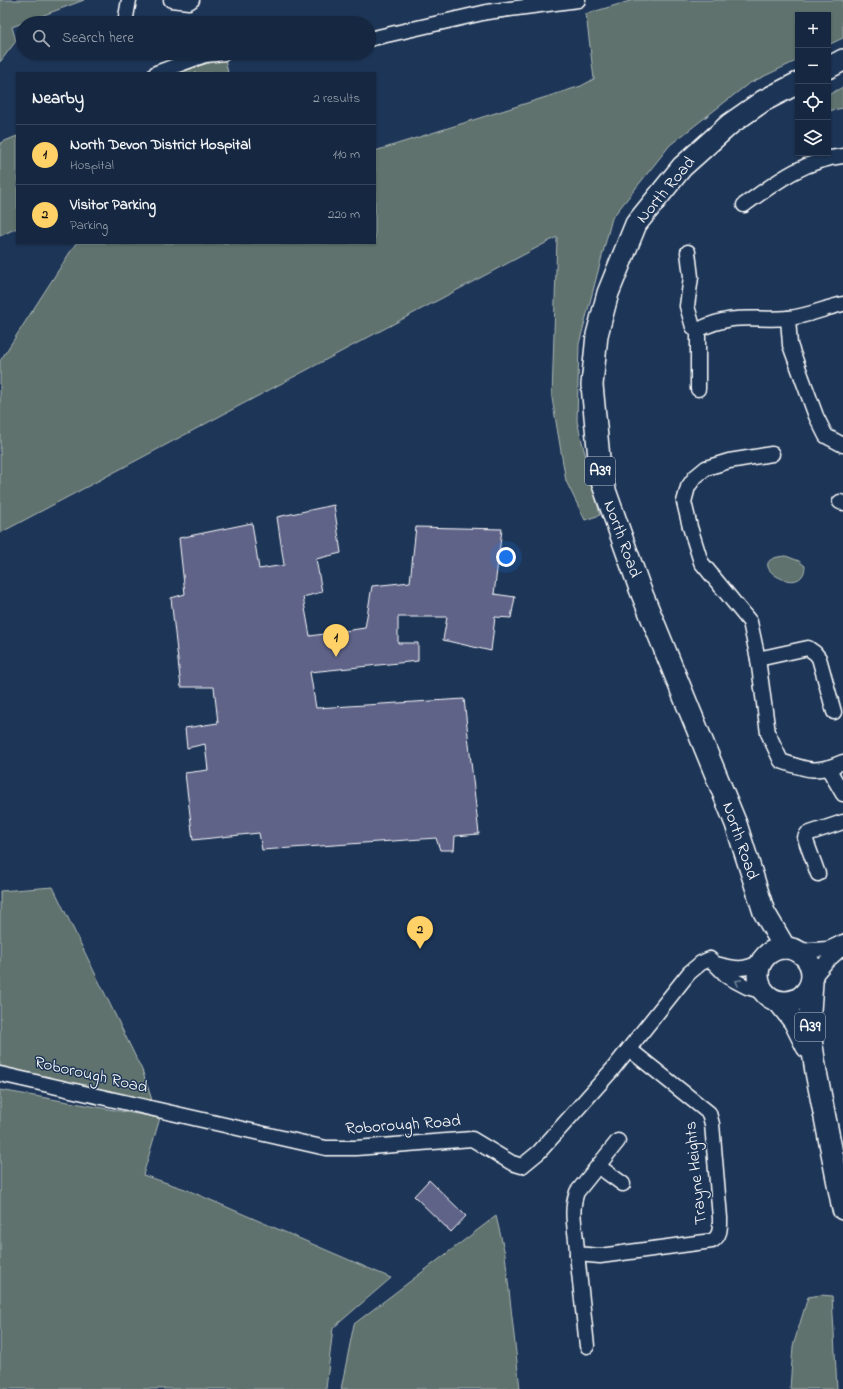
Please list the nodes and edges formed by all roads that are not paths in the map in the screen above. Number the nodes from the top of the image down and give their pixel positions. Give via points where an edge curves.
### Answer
1 (129, 0) edge
2 (171, 0) edge
3 (192, 0) edge
4 (578, 0) edge
5 (126, 16) edge
6 (376, 37) edge
7 (193, 60) edge
8 (843, 60) edge
9 (831, 66) edge
10 (159, 72) edge
11 (796, 84) edge
12 (843, 156) edge
13 (744, 205) dead end
14 (688, 252) dead end
15 (843, 304) edge
16 (788, 318) junction
17 (698, 330) junction
18 (698, 389) dead end
19 (843, 445) edge
20 (772, 454) dead end
21 (758, 659) junction
22 (834, 712) dead end
23 (843, 762) edge
24 (828, 768) junction
25 (843, 794) edge
26 (843, 822) edge
27 (818, 874) dead end
28 (764, 912) junction
29 (843, 942) edge
30 (843, 947) edge
31 (791, 949) junction
32 (764, 959) junction
33 (716, 964) junction
34 (812, 981) junction
35 (772, 997) junction
36 (629, 1049) junction
37 (816, 1072) junction
38 (0, 1074) edge
39 (618, 1141) dead end
40 (598, 1166) junction
41 (623, 1184) dead end
42 (843, 1209) edge
43 (577, 1254) junction
44 (587, 1346) dead end

1 - 5 street
2 - 3 street
4 - 6 street via 487,12
7 - 10 street
8 - 9 main road
11 - 28 main road, North Road / A39 via 763,101 730,124 682,167 636,224 608,293 597,335 592,385 601,479 640,589 736,824
12 - 13 street via 826,158 789,173
14 - 17 street via 691,277 687,306 693,327
15 - 16 street
16 - 17 street via 737,318 714,322
16 - 19 street via 790,345 816,416 826,436
17 - 18 street
20 - 21 street via 729,461 706,468 692,482 684,502 701,562 750,622
21 - 22 street via 808,648 816,653
21 - 24 street via 768,734 781,761 807,770
23 - 24 street
24 - 25 street
26 - 27 street via 807,834 805,838
28 - 31 main road, North Road / A39
28 - 32 main road, North Road / A39
29 - 31 street via 828,949
30 - 34 street via 826,962
31 - 32 main road via 778,949
31 - 34 main road via 809,962
32 - 33 street, Roborough Road via 749,968 736,969
32 - 35 main road via 758,977
35 -> 33 street via 728,977
33 - 36 street, Roborough Road via 710,960 701,963 689,973
34 - 35 main road via 799,999 793,1001
34 - 37 main road, A39 via 809,1026
35 - 37 main road, A39 via 794,1020
36 - 38 street, Roborough Road via 539,1152 522,1166 512,1163 472,1139 326,1148
36 - 43 street, Trayne Heights via 709,1114 712,1124 720,1232 712,1241 600,1256
37 - 42 main road, A39
39 - 40 street
40 - 41 street
40 - 43 street via 577,1192 574,1201 572,1210
43 - 44 street

